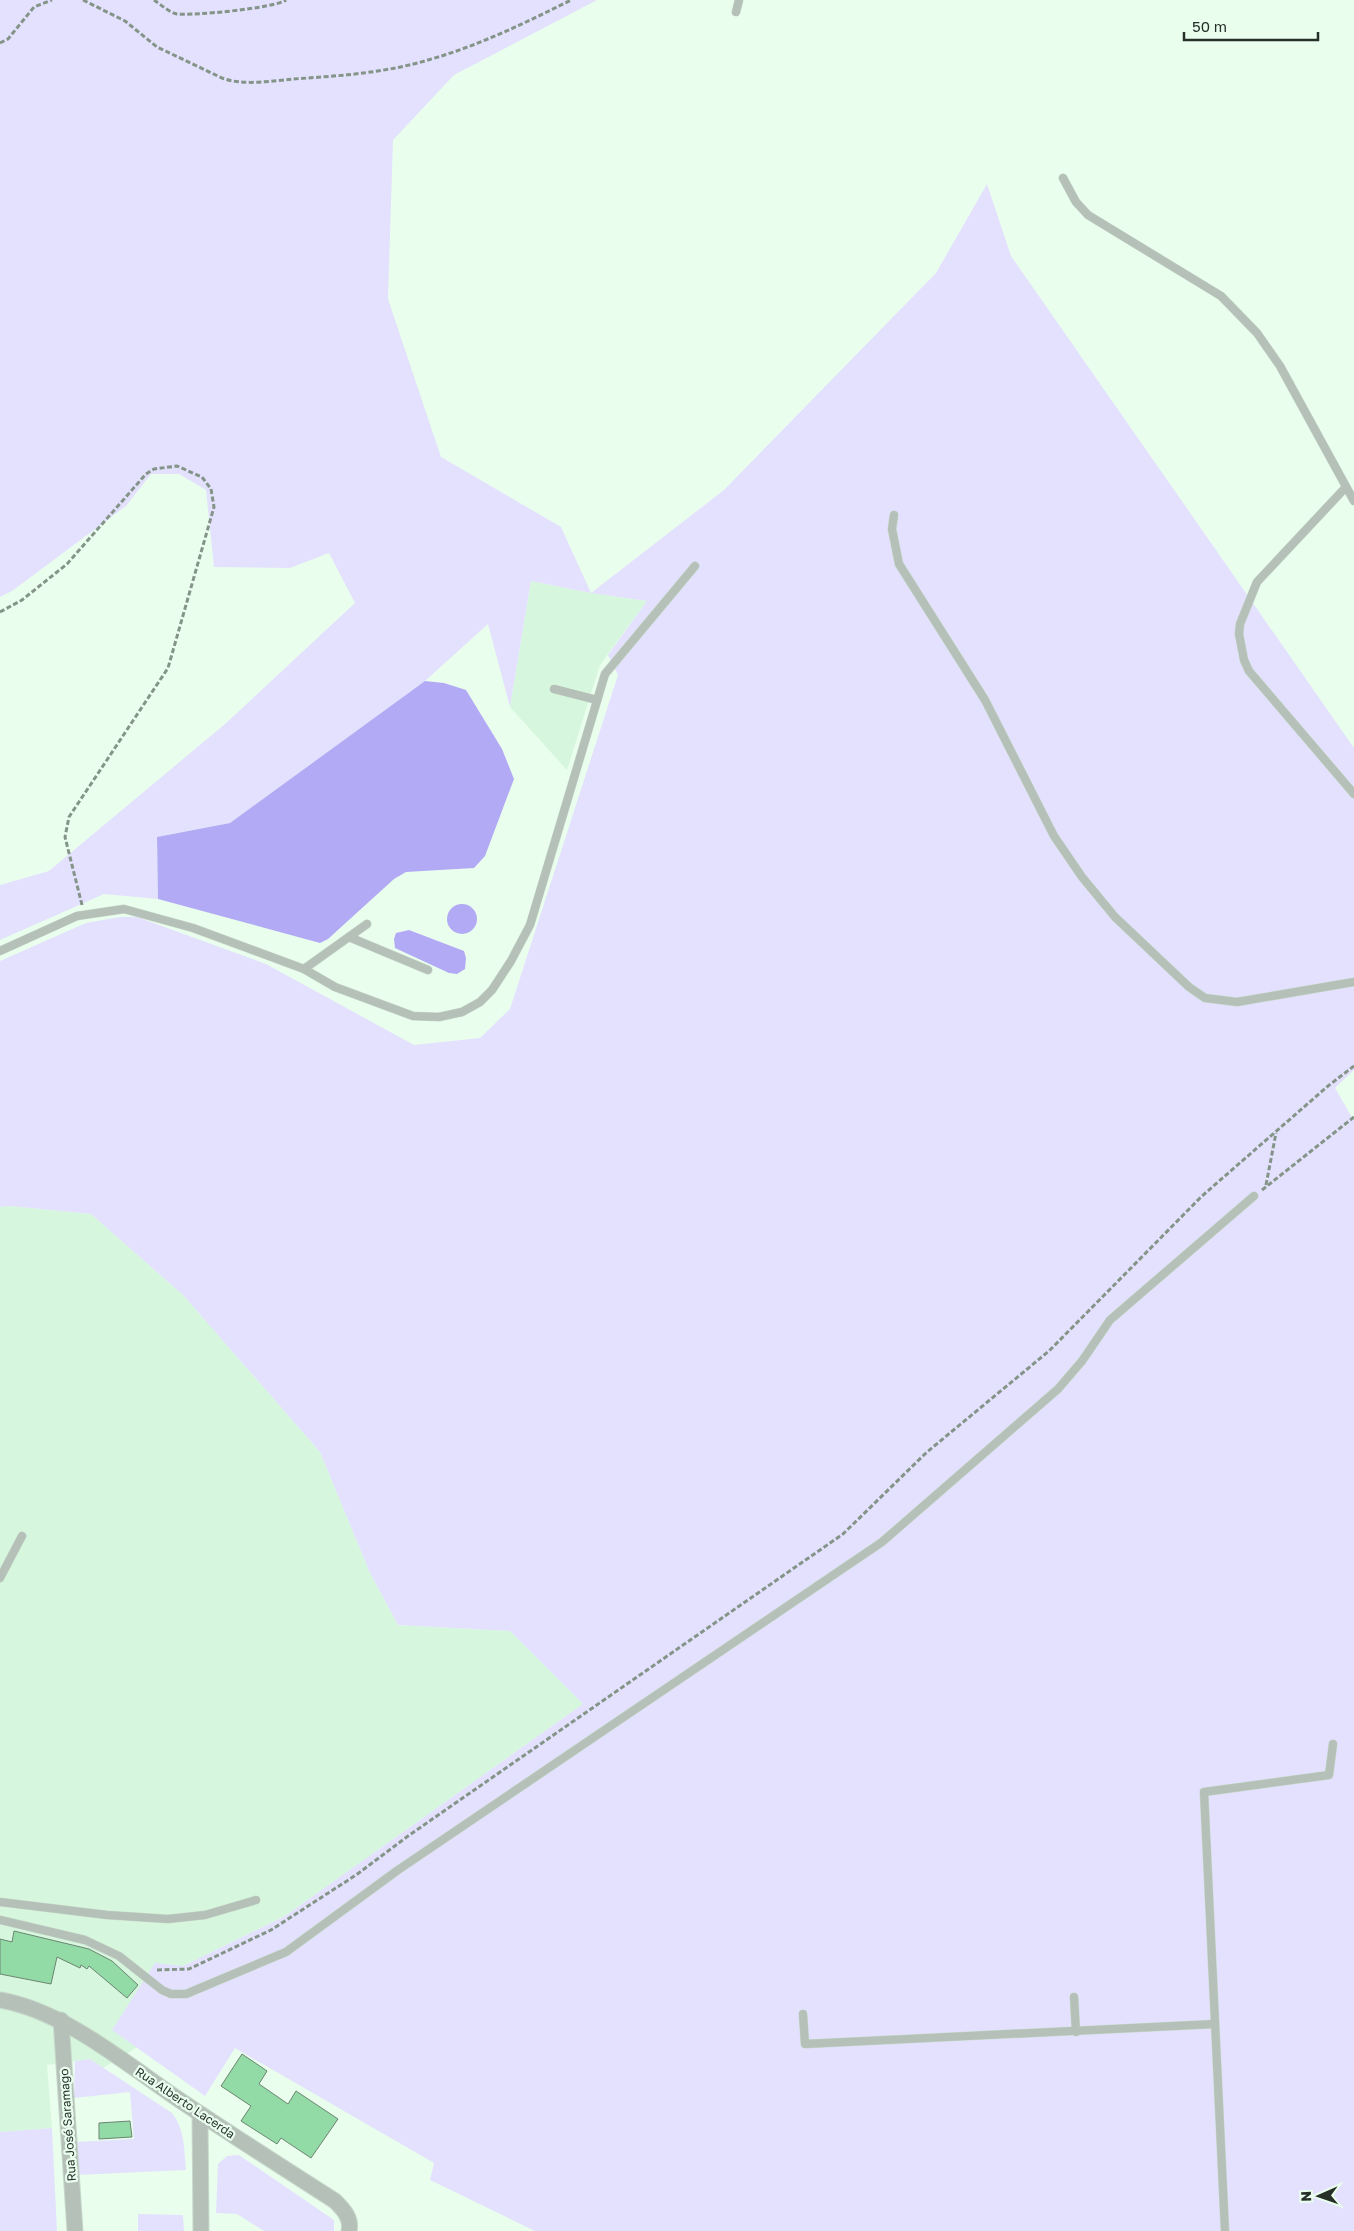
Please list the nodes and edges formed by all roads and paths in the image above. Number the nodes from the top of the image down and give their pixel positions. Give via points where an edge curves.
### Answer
1 (52, 0) edge
2 (83, 0) edge
3 (154, 0) edge
4 (286, 0) edge
5 (571, 0) edge
6 (739, 0) edge
7 (736, 12) dead end
8 (0, 43) edge
9 (1063, 178) dead end
10 (1346, 487) junction
11 (1354, 501) edge
12 (894, 515) dead end
13 (695, 566) dead end
14 (0, 612) edge
15 (554, 688) dead end
16 (597, 700) junction
17 (1354, 794) edge
18 (84, 915) junction
19 (367, 924) dead end
20 (349, 937) junction
21 (0, 951) edge
22 (304, 969) junction
23 (428, 970) dead end
24 (1354, 982) edge
25 (1354, 1066) edge
26 (1354, 1117) edge
27 (1276, 1132) junction
28 (1266, 1186) junction
29 (1254, 1196) joint
30 (22, 1536) dead end
31 (0, 1578) edge
32 (1333, 1744) dead end
33 (256, 1900) dead end
34 (0, 1902) edge
35 (0, 1920) edge
36 (132, 1967) junction
37 (1074, 1997) dead end
38 (0, 2000) edge
39 (803, 2014) dead end
40 (61, 2020) junction
41 (1215, 2024) junction
42 (1076, 2032) junction
43 (200, 2114) junction
44 (75, 2231) edge
45 (202, 2231) edge
46 (349, 2231) edge
47 (1225, 2231) edge

1 - 8 path via 34,7 8,39
2 - 5 path via 125,21 157,47 228,80 264,82 369,72 428,60 508,32
3 - 4 path via 175,14 263,8
6 - 7 lane
9 - 10 lane via 1076,202 1088,215 1221,296 1257,333 1280,366
10 - 11 lane
10 - 17 lane via 1257,582 1239,634 1249,671
12 - 24 lane via 892,528 899,564 985,700 1054,836 1115,917 1189,987 1205,998 1236,1002
13 - 16 lane via 605,674
14 - 18 path via 22,600 67,564 146,474 166,466 177,466 202,477 211,489 214,507 168,668 69,817 65,837
15 - 16 lane
16 - 22 lane via 530,925 511,961 480,1002 462,1012 438,1017 412,1016 335,987
18 - 21 lane
18 - 22 lane via 124,910 193,928
19 - 20 lane
20 - 22 lane
20 - 23 lane
25 - 27 path
26 - 28 path
27 - 28 path
27 - 36 path via 1202,1196 1049,1351 927,1452 843,1534 356,1875 271,1930 188,1969 166,1971
28 - 29 path
29 - 36 lane via 1110,1320 1058,1389 882,1542 835,1575 406,1864 286,1952 186,1994 162,1990
30 - 31 lane
32 - 41 lane via 1329,1775 1204,1792
33 - 34 lane via 205,1915 168,1919
35 - 36 lane via 84,1940 119,1956
37 - 42 lane
38 - 40 street, Rua Alberto Lacerda
39 - 42 lane via 805,2044
40 - 43 street, Rua Alberto Lacerda
40 - 44 street, Rua José Saramago
41 - 42 lane
41 - 47 lane
43 - 45 street
43 - 46 street, Rua Alberto Lacerda via 334,2201 346,2212

